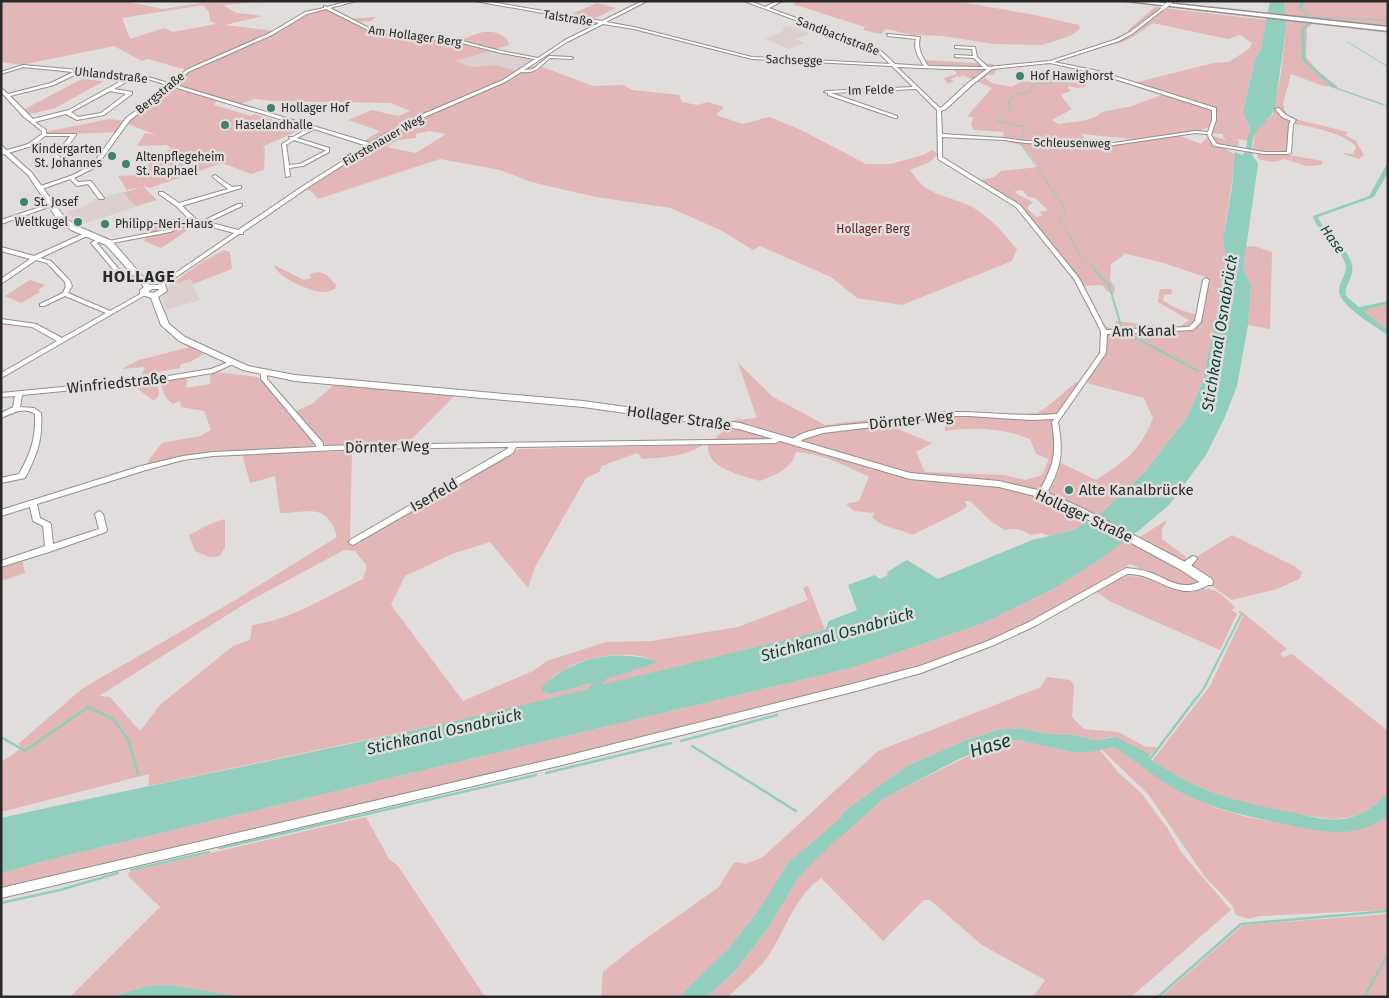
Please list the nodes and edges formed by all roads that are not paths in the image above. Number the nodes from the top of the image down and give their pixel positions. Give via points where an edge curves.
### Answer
1 (354, 1) edge
2 (477, 1) edge
3 (645, 1) edge
4 (746, 1) edge
5 (780, 1) edge
6 (1130, 1) edge
7 (1145, 1) edge
8 (1170, 2) edge
9 (325, 8) junction
10 (766, 8) junction
11 (1264, 16) junction
12 (601, 23) junction
13 (1388, 28) edge
14 (888, 35) dead end
15 (956, 47) dead end
16 (562, 48) dead end
17 (956, 56) dead end
18 (548, 57) junction
19 (975, 57) junction
20 (571, 58) dead end
21 (539, 59) junction
22 (1050, 62) junction
23 (895, 65) junction
24 (927, 67) junction
25 (989, 68) junction
26 (522, 70) junction
27 (78, 71) junction
28 (1, 73) edge
29 (132, 76) junction
30 (173, 86) junction
31 (917, 88) junction
32 (1, 89) edge
33 (109, 89) junction
34 (6, 95) junction
35 (1277, 109) dead end
36 (939, 110) junction
37 (67, 112) junction
38 (895, 117) dead end
39 (32, 121) junction
40 (313, 128) junction
41 (1208, 133) junction
42 (44, 135) junction
43 (940, 135) junction
44 (292, 138) junction
45 (370, 145) junction
46 (1, 146) edge
47 (4, 153) edge
48 (69, 164) dead end
49 (287, 167) junction
50 (215, 176) dead end
51 (288, 176) dead end
52 (71, 178) junction
53 (239, 187) dead end
54 (40, 188) junction
55 (231, 189) junction
56 (161, 194) dead end
57 (101, 198) dead end
58 (52, 205) junction
59 (178, 205) junction
60 (240, 205) dead end
61 (1, 215) edge
62 (194, 220) junction
63 (4, 221) edge
64 (202, 222) junction
65 (241, 233) junction
66 (87, 234) junction
67 (101, 239) junction
68 (109, 243) junction
69 (1, 249) edge
70 (35, 258) junction
71 (137, 274) junction
72 (1206, 280) dead end
73 (1, 282) edge
74 (160, 286) junction
75 (146, 291) junction
76 (65, 294) junction
77 (154, 296) junction
78 (42, 305) dead end
79 (110, 313) junction
80 (1, 321) edge
81 (1104, 332) junction
82 (62, 340) junction
83 (231, 363) junction
84 (264, 374) junction
85 (1, 376) edge
86 (20, 393) junction
87 (1, 395) edge
88 (15, 408) junction
89 (1, 416) edge
90 (1060, 416) junction
91 (780, 438) junction
92 (793, 442) junction
93 (513, 446) junction
94 (318, 448) junction
95 (1, 481) edge
96 (1042, 494) junction
97 (33, 503) junction
98 (1, 513) edge
99 (99, 514) dead end
100 (353, 542) dead end
101 (49, 549) junction
102 (1, 564) edge
103 (1208, 582) joint
104 (1, 893) edge

1 - 9 street, Bergstraße
2 - 12 street, Talstraße
3 - 12 street, Fürstenauer Weg
4 - 10 street, Sandbachstraße
5 - 10 street
6 - 11 highway
7 - 11 highway
8 - 22 street, bridge via 1118,40
9 - 21 street, Am Hollager Berg via 370,30 462,42
9 - 30 street, Bergstraße via 306,13 271,34 187,71
10 - 23 street, Sandbachstraße via 877,49
11 - 13 highway
12 - 21 street, Fürstenauer Weg
12 - 23 street, Sachsegge via 634,28 752,58
14 - 24 street via 919,38 918,53
15 - 19 street via 974,48
16 - 18 street
17 - 19 street
18 - 20 street
18 - 26 street via 533,71
19 - 25 street
21 - 26 street, Fürstenauer Weg
22 - 25 street, Sachsegge
22 - 41 street via 1097,72 1206,105 1214,109 1214,120
23 - 24 street, Sachsegge
23 - 31 street, Sandbachstraße
24 - 25 street, Sachsegge
25 - 36 street
26 - 45 street, Fürstenauer Weg
27 - 28 street, Uhlandstraße via 23,66
27 - 29 street, Uhlandstraße
27 - 34 street via 57,82
29 - 30 street, Uhlandstraße
29 - 33 street
30 - 40 street, Uhlandstraße
30 - 52 street, Bergstraße via 126,121 94,166
31 - 36 street, Sandbachstraße
31 - 38 street, Im Felde via 826,92
32 - 34 street
33 - 37 street
33 - 37 street via 130,93 98,115 77,118
34 - 39 street
35 - 41 street via 1294,120 1289,153 1278,155 1215,144
36 - 43 street
37 - 39 street
39 - 42 street via 44,131
40 - 44 street
40 - 45 street, Uhlandstraße
41 - 43 street, Schleusenweg via 1195,132 1107,145
42 - 47 street via 30,145
42 - 48 street via 74,135 65,146 52,153
43 - 81 street via 938,154 942,160 1018,206 1077,279
44 - 49 street via 284,144
44 - 49 street via 327,149 327,152 301,165
45 - 65 street, Fürstenauer Weg
46 - 47 main road
47 - 54 main road via 25,168
49 - 51 street
50 - 55 street
52 - 54 street, Bergstraße
52 - 57 street via 77,184 89,182
53 - 55 street
54 - 58 main road
55 - 59 street
56 - 59 street
58 - 63 street
58 - 66 main road via 62,220
59 - 62 street
60 - 64 street
61 - 63 street
62 - 64 street
62 - 68 street via 168,231
64 - 65 street
65 - 74 street, Fürstenauer Weg
66 - 67 main road
66 - 70 street
67 - 68 main road
67 - 71 street via 94,243 122,275
68 - 71 main road
69 - 70 street
70 - 73 street
70 - 76 street via 49,262 64,276 69,286
71 - 75 main road
72 - 81 street, Am Kanal via 1198,322 1191,329
74 - 75 main road
74 - 77 main road via 163,291
75 - 77 main road
75 - 79 street
76 - 78 street
76 - 79 street
77 - 83 main road, Hollager Straße via 162,319 174,334
79 - 82 street
80 - 82 street via 34,325
81 - 90 street via 1103,353
82 - 85 street
83 - 84 main road, Hollager Straße
83 - 86 street, Winfriedstraße via 213,371 166,378
84 - 91 main road, Hollager Straße via 583,404 720,423
84 - 94 street via 264,379 320,445
86 - 87 street, Winfriedstraße
86 - 88 street
88 - 89 street
88 - 95 street via 32,409 38,413 37,449 22,476
90 - 92 street, Dörnter Weg via 938,414 822,432
90 - 96 street via 1055,422 1059,462
91 - 92 main road, Hollager Straße
91 - 93 street, Dörnter Weg via 776,441
92 - 96 main road, Hollager Straße via 910,476 999,484
93 - 94 street, Dörnter Weg
93 - 100 street, Iserfeld via 510,451
94 - 97 street, Dörnter Weg via 183,458
96 - 103 main road, Hollager Straße via 1189,563
97 - 98 street, Dörnter Weg
97 - 101 street via 36,519 47,525
99 - 101 street via 103,530
101 - 102 street
103 - 104 street via 1189,590 1139,572 1126,571 1032,624 991,642 921,669 856,688

